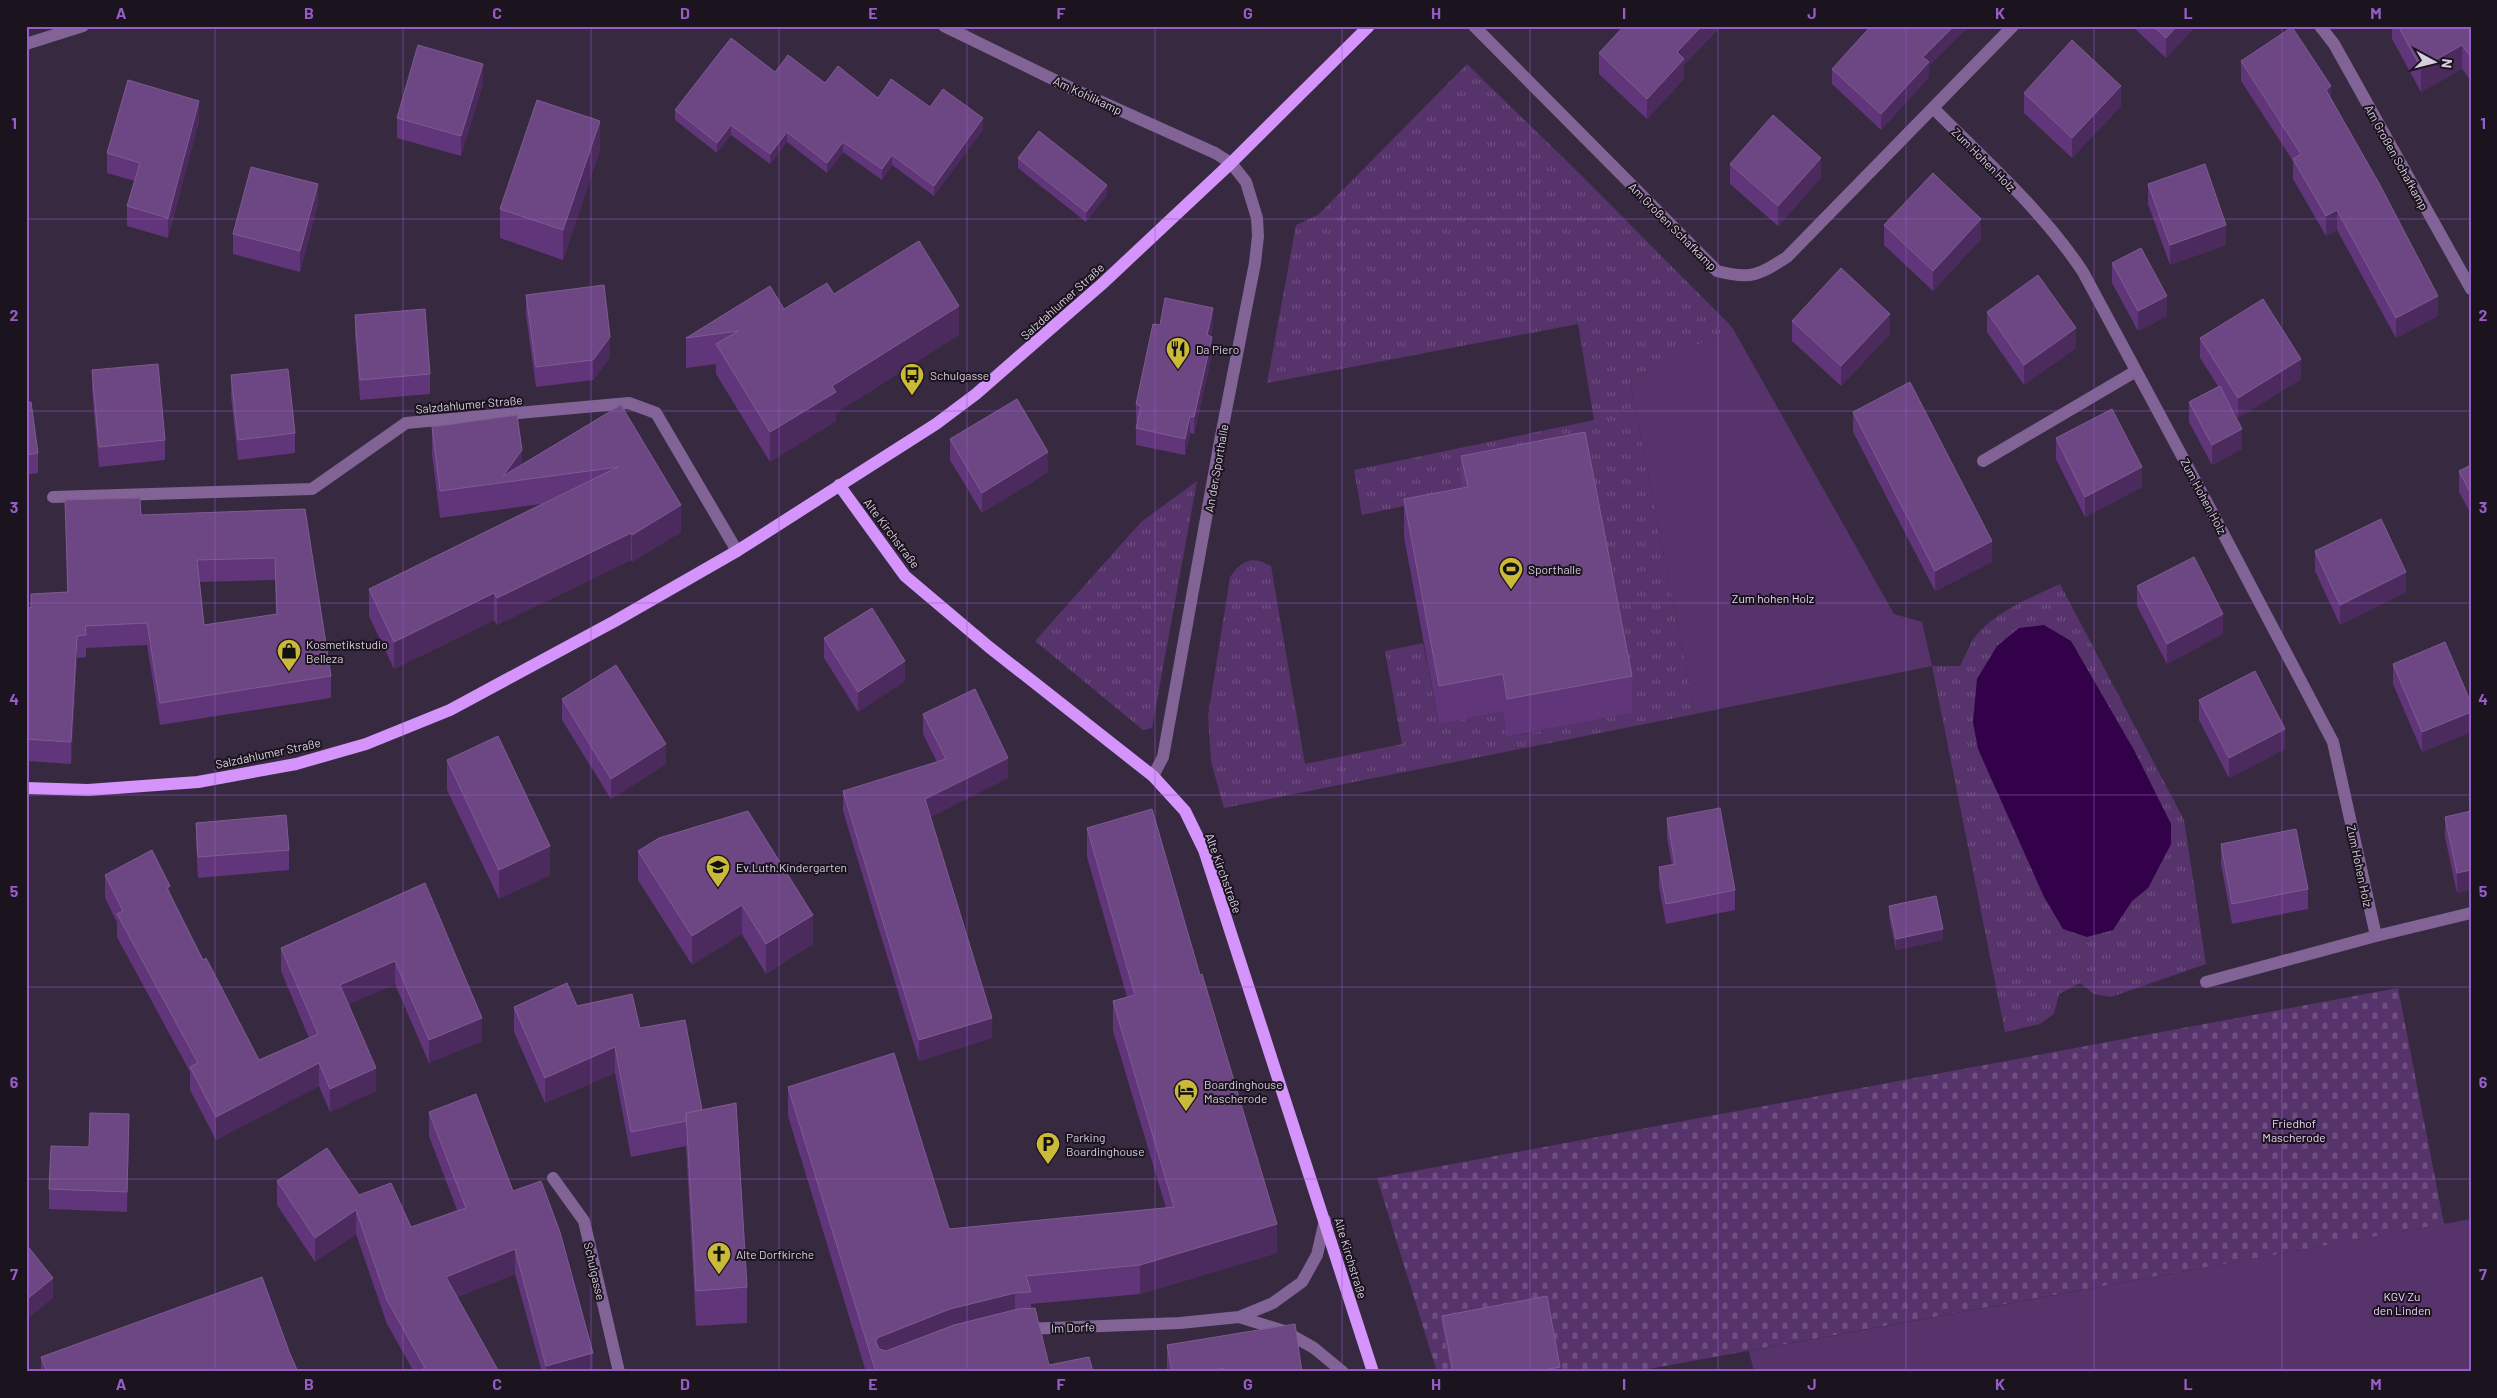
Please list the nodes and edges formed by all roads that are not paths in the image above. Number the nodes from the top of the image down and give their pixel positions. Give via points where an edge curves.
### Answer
1 (82, 26) edge
2 (944, 26) edge
3 (1369, 26) edge
4 (1474, 26) edge
5 (2013, 26) edge
6 (2320, 26) edge
7 (26, 44) edge
8 (1933, 108) junction
9 (1231, 163) junction
10 (2471, 289) edge
11 (2136, 371) junction
12 (1983, 461) dead end
13 (839, 485) junction
14 (53, 497) dead end
15 (737, 551) junction
16 (1153, 776) junction
17 (26, 788) edge
18 (2471, 913) edge
19 (2376, 936) junction
20 (2206, 982) dead end
21 (553, 1178) dead end
22 (1325, 1220) junction
23 (1239, 1317) junction
24 (1009, 1331) edge
25 (619, 1372) edge
26 (1343, 1372) edge
27 (1373, 1372) edge

1 - 7 street
2 - 9 street, Am Kohlikamp
3 - 9 main road, Salzdahlumer Straße
4 - 8 street, Am Großen Schafkamp via 1717,271 1737,276 1761,274 1787,257
5 - 8 street, Am Großen Schafkamp
6 - 10 street, Am Großen Schafkamp via 2334,44
8 - 11 street, Zum Hohen Holz via 2046,222 2068,249
9 - 13 main road, Salzdahlumer Straße via 1102,284 976,394 936,424
9 - 16 street, An der Sporthalle via 1246,182 1257,218 1255,263 1163,757
11 - 12 street
11 - 19 street, Zum Hohen Holz via 2333,742
13 - 15 main road, Salzdahlumer Straße
13 - 16 main road, Alte Kirchstraße via 912,582
14 - 15 street, Salzdahlumer Straße via 312,489 406,423 629,402 656,413
15 - 17 main road, Salzdahlumer Straße via 450,710 366,744 296,764 198,782 88,790
16 - 22 main road, Alte Kirchstraße via 1186,811 1204,850
18 - 19 street
19 - 20 street
21 - 25 street, Schulgasse via 584,1221
22 - 23 street, Im Dorfe via 1317,1255 1302,1282 1273,1303
22 - 27 main road, Alte Kirchstraße
23 - 24 street, Im Dorfe
23 - 26 street, Im Dorfe via 1284,1331 1314,1348

